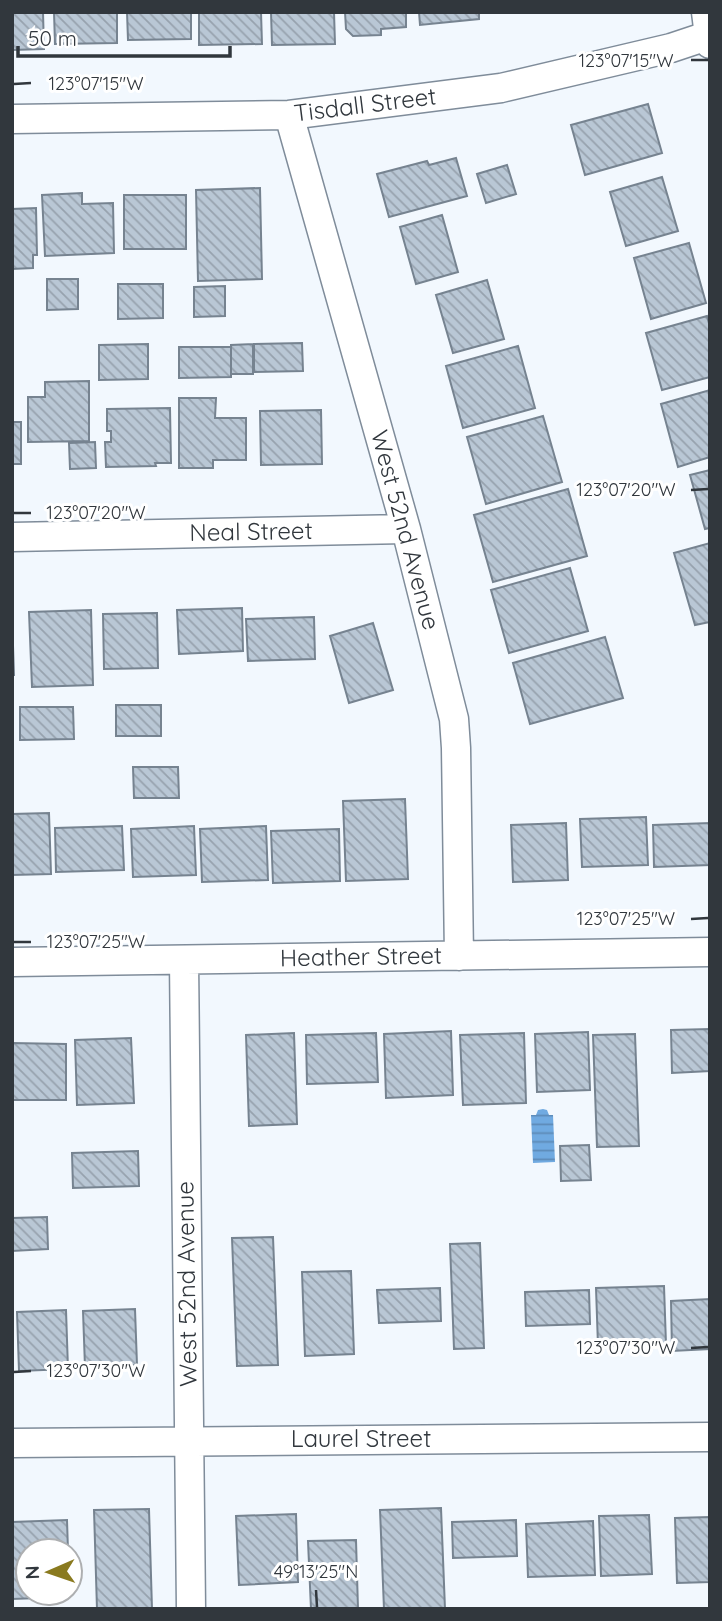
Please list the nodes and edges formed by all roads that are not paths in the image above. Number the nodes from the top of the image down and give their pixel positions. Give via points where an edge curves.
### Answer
1 (709, 32) edge
2 (289, 115) junction
3 (12, 119) edge
4 (407, 529) junction
5 (12, 537) edge
6 (710, 953) edge
7 (459, 956) junction
8 (184, 960) junction
9 (12, 962) edge
10 (710, 1437) edge
11 (189, 1441) junction
12 (12, 1443) edge
13 (191, 1609) edge

1 - 2 street, Tisdall Street via 671,48 500,88
2 - 3 street, Tisdall Street
2 - 4 street, West 52nd Avenue
4 - 5 street, Neal Street
4 - 7 street, West 52nd Avenue via 454,719
6 - 7 street, Heather Street
7 - 8 street, Heather Street
8 - 9 street, Heather Street
8 - 11 street, West 52nd Avenue
10 - 11 street, Laurel Street
11 - 12 street, Laurel Street
11 - 13 street, West 52nd Avenue

